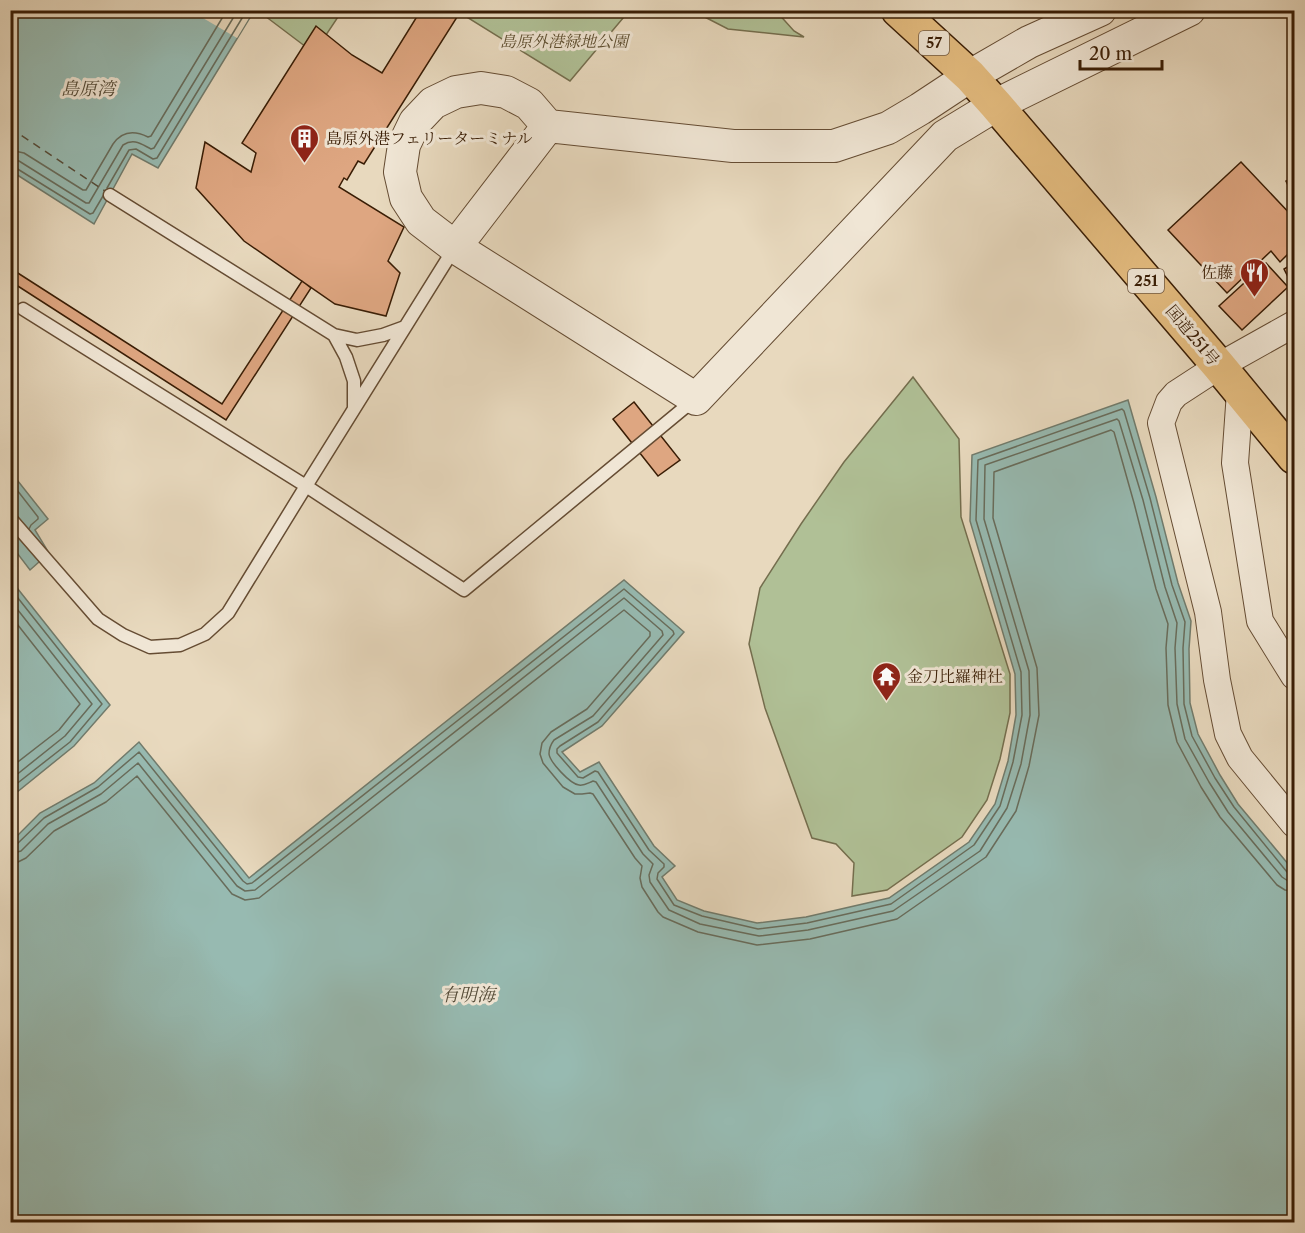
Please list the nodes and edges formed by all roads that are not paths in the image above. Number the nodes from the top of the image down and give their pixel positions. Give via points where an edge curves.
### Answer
1 (898, 10) edge
2 (1100, 10) edge
3 (1189, 10) edge
4 (970, 76) junction
5 (996, 105) junction
6 (548, 126) junction
7 (110, 195) dead end
8 (455, 248) junction
9 (23, 309) dead end
10 (1294, 324) edge
11 (405, 327) junction
12 (334, 334) junction
13 (1219, 366) junction
14 (1240, 392) junction
15 (696, 399) junction
16 (354, 410) junction
17 (1294, 457) edge
18 (306, 486) junction
19 (10, 518) edge
20 (1294, 676) edge
21 (1294, 824) edge

1 - 4 highway, 57
2 - 4 street via 1029,42
3 - 5 street
4 - 5 highway, 57
4 - 6 street via 888,128 834,146 733,146
5 - 13 highway, 国道251号 / 251
5 - 15 street via 945,136
6 - 8 street
6 - 8 street via 529,104 506,92 481,88 456,92 433,103 415,122 404,145 400,172 406,198 421,221
7 - 12 lane
8 - 11 lane
8 - 15 street
9 - 18 lane
10 - 13 street
11 - 12 lane via 357,340
11 - 16 lane
12 - 16 lane via 354,381
13 - 14 highway, 国道251号 / 251
13 - 21 street via 1176,394 1161,423 1208,612 1228,734 1240,758
14 - 17 highway, 国道251号 / 251
14 - 20 street via 1235,463 1260,621
15 - 18 lane via 464,590
16 - 18 lane
18 - 19 lane via 228,614 205,633 180,645 150,647 98,619

